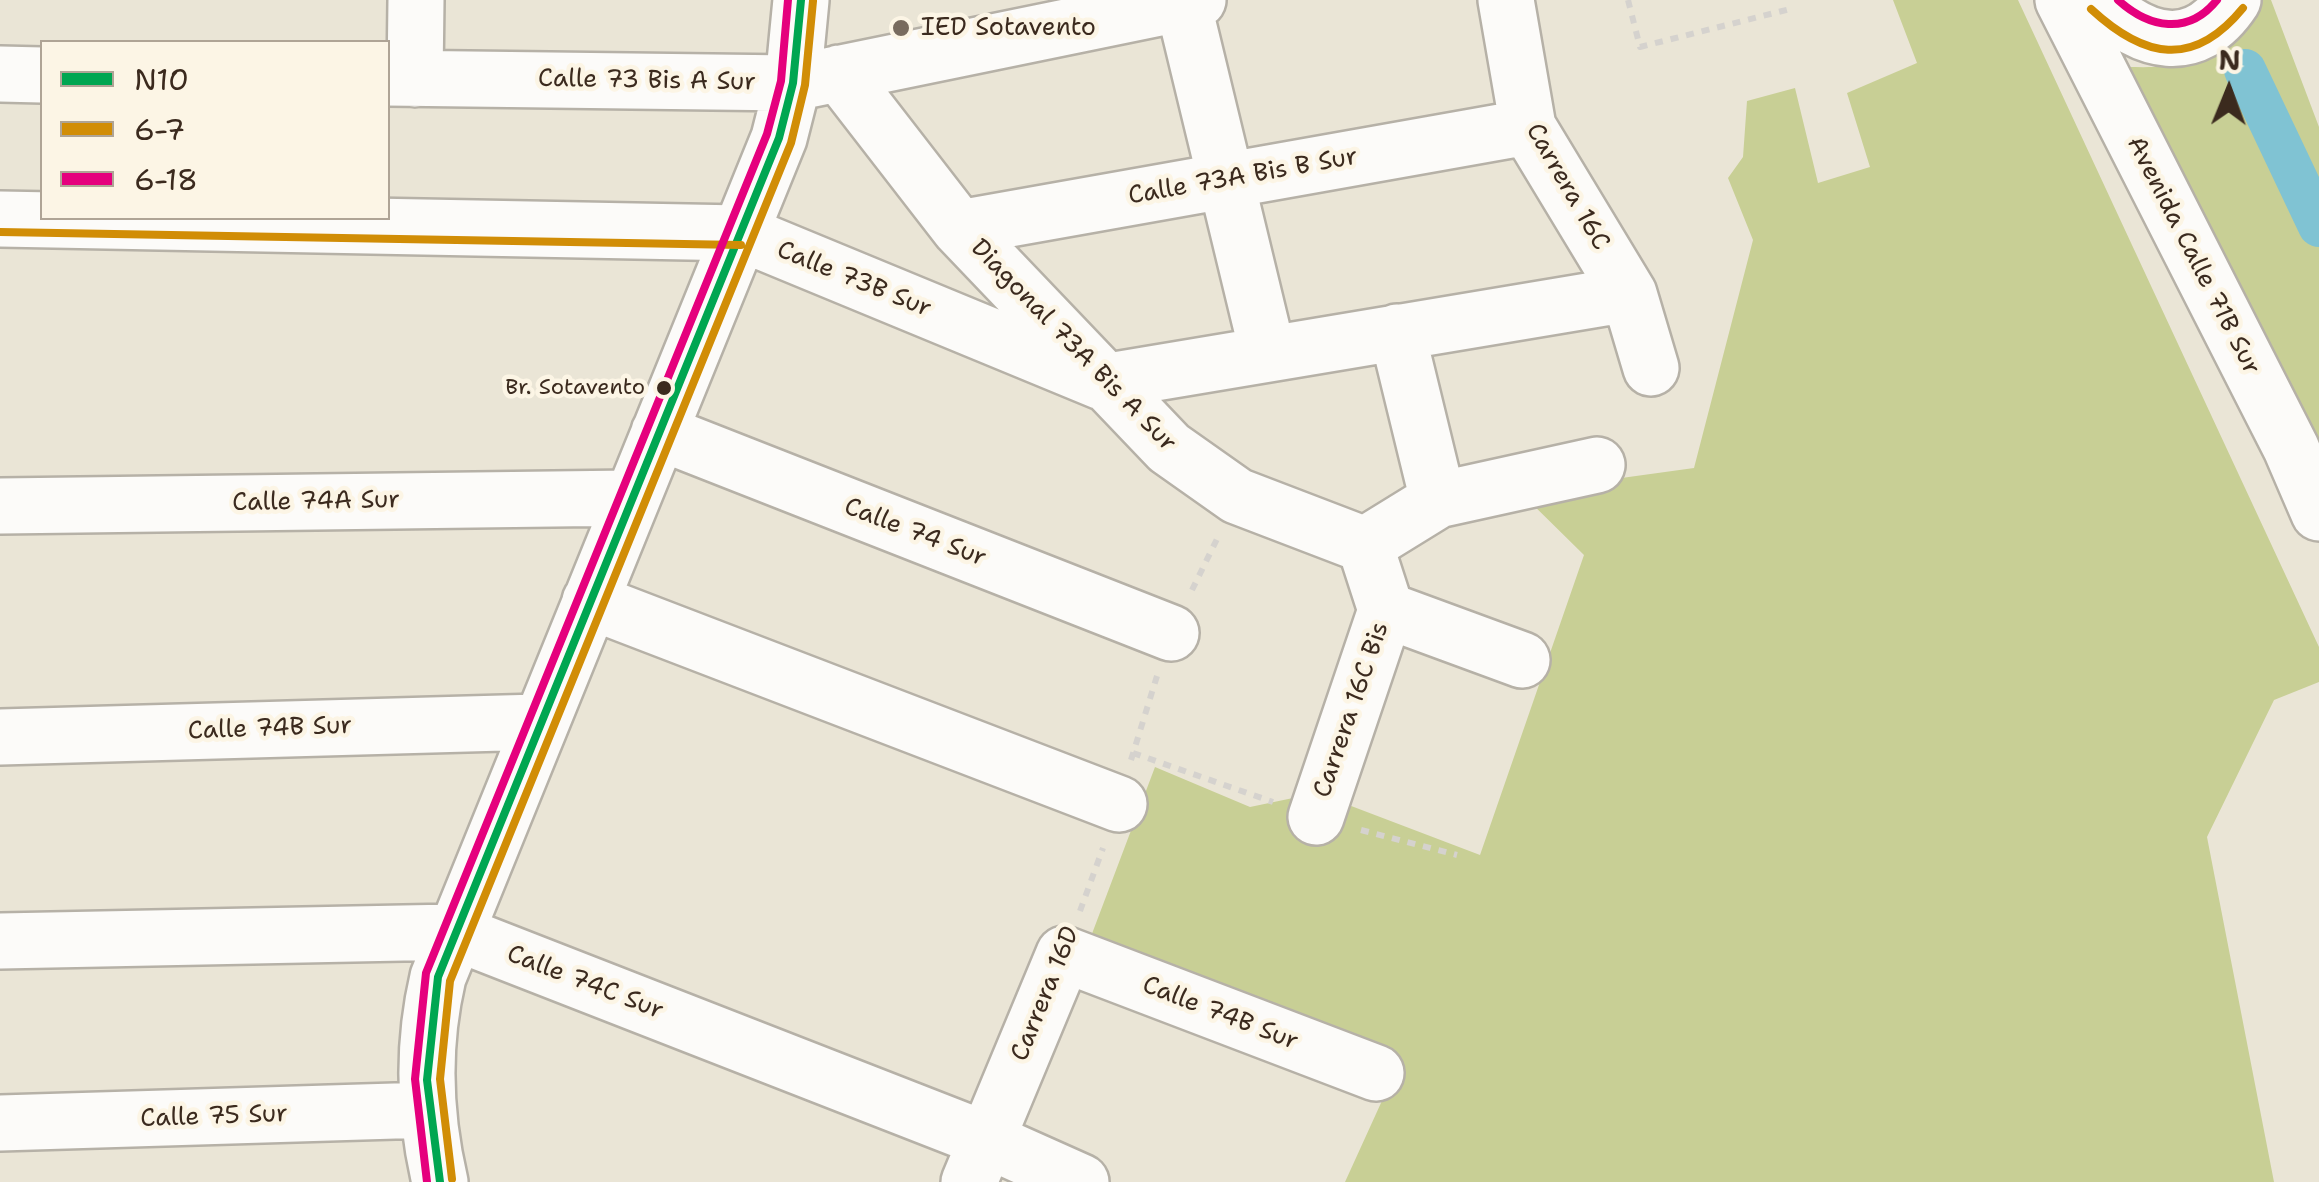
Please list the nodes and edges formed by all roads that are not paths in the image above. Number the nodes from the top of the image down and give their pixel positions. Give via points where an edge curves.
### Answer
1 (416, 0) edge
2 (801, 0) edge
3 (1506, 0) edge
4 (2063, 0) edge
5 (2099, 0) edge
6 (2233, 0) edge
7 (1190, 2) edge
8 (0, 74) edge
9 (40, 74) edge
10 (816, 78) junction
11 (401, 79) edge
12 (1528, 127) junction
13 (1224, 181) junction
14 (0, 219) edge
15 (40, 220) edge
16 (53, 220) edge
17 (959, 228) junction
18 (741, 233) junction
19 (1629, 294) junction
20 (1397, 332) junction
21 (1268, 354) junction
22 (1651, 368) dead end
23 (1102, 382) junction
24 (659, 432) junction
25 (1597, 464) dead end
26 (632, 498) junction
27 (1438, 500) junction
28 (0, 506) edge
29 (2319, 513) edge
30 (1365, 545) junction
31 (590, 601) junction
32 (1386, 610) junction
33 (1171, 633) dead end
34 (1522, 660) dead end
35 (539, 722) junction
36 (0, 736) edge
37 (1119, 804) road end
38 (1316, 818) dead end
39 (454, 932) junction
40 (0, 940) edge
41 (1064, 954) joint
42 (1376, 1073) dead end
43 (428, 1110) junction
44 (0, 1123) edge
45 (978, 1161) edge
46 (440, 1182) edge
47 (1081, 1182) edge

1 - 11 main road
2 - 10 main road
3 - 12 main road, Carrera 16C
4 - 29 main road, Avenida Calle 71B Sur
5 - 6 main road via 2130,28 2182,38 2210,26
7 - 10 main road, Calle 73 Bis A Sur
7 - 13 main road
8 - 9 main road
10 - 11 main road, Calle 73 Bis A Sur
10 - 17 main road, Diagonal 73A Bis A Sur
10 - 18 main road via 779,138
12 - 13 main road, Calle 73A Bis B Sur
12 - 19 main road, Carrera 16C
13 - 17 main road, Calle 73A Bis B Sur
13 - 21 main road
14 - 15 main road, Calle 73B Sur
16 - 18 main road, Calle 73B Sur
17 - 23 main road, Diagonal 73A Bis A Sur
18 - 23 main road, Calle 73B Sur
18 - 24 main road
19 - 20 main road
19 - 22 main road, Carrera 16C
20 - 21 main road
20 - 27 main road
21 - 23 main road
23 - 30 main road, Diagonal 73A Bis A Sur via 1169,448 1237,496
24 - 26 main road
24 - 33 main road, Calle 74 Sur
25 - 27 main road
26 - 28 main road, Calle 74A Sur
26 - 31 main road
27 - 30 main road
30 - 32 main road, Carrera 16C Bis
31 - 35 main road
31 - 37 main road
32 - 34 main road
32 - 38 main road, Carrera 16C Bis
35 - 36 main road, Calle 74B Sur
35 - 39 main road
39 - 40 main road, Calle 74C Sur
39 - 43 main road via 428,1018
39 - 45 main road, Calle 74C Sur
41 - 42 main road, Calle 74B Sur
41 - 45 main road, Carrera 16D
43 - 44 main road, Calle 75 Sur
43 - 46 main road
45 - 47 main road, Calle 74C Sur

